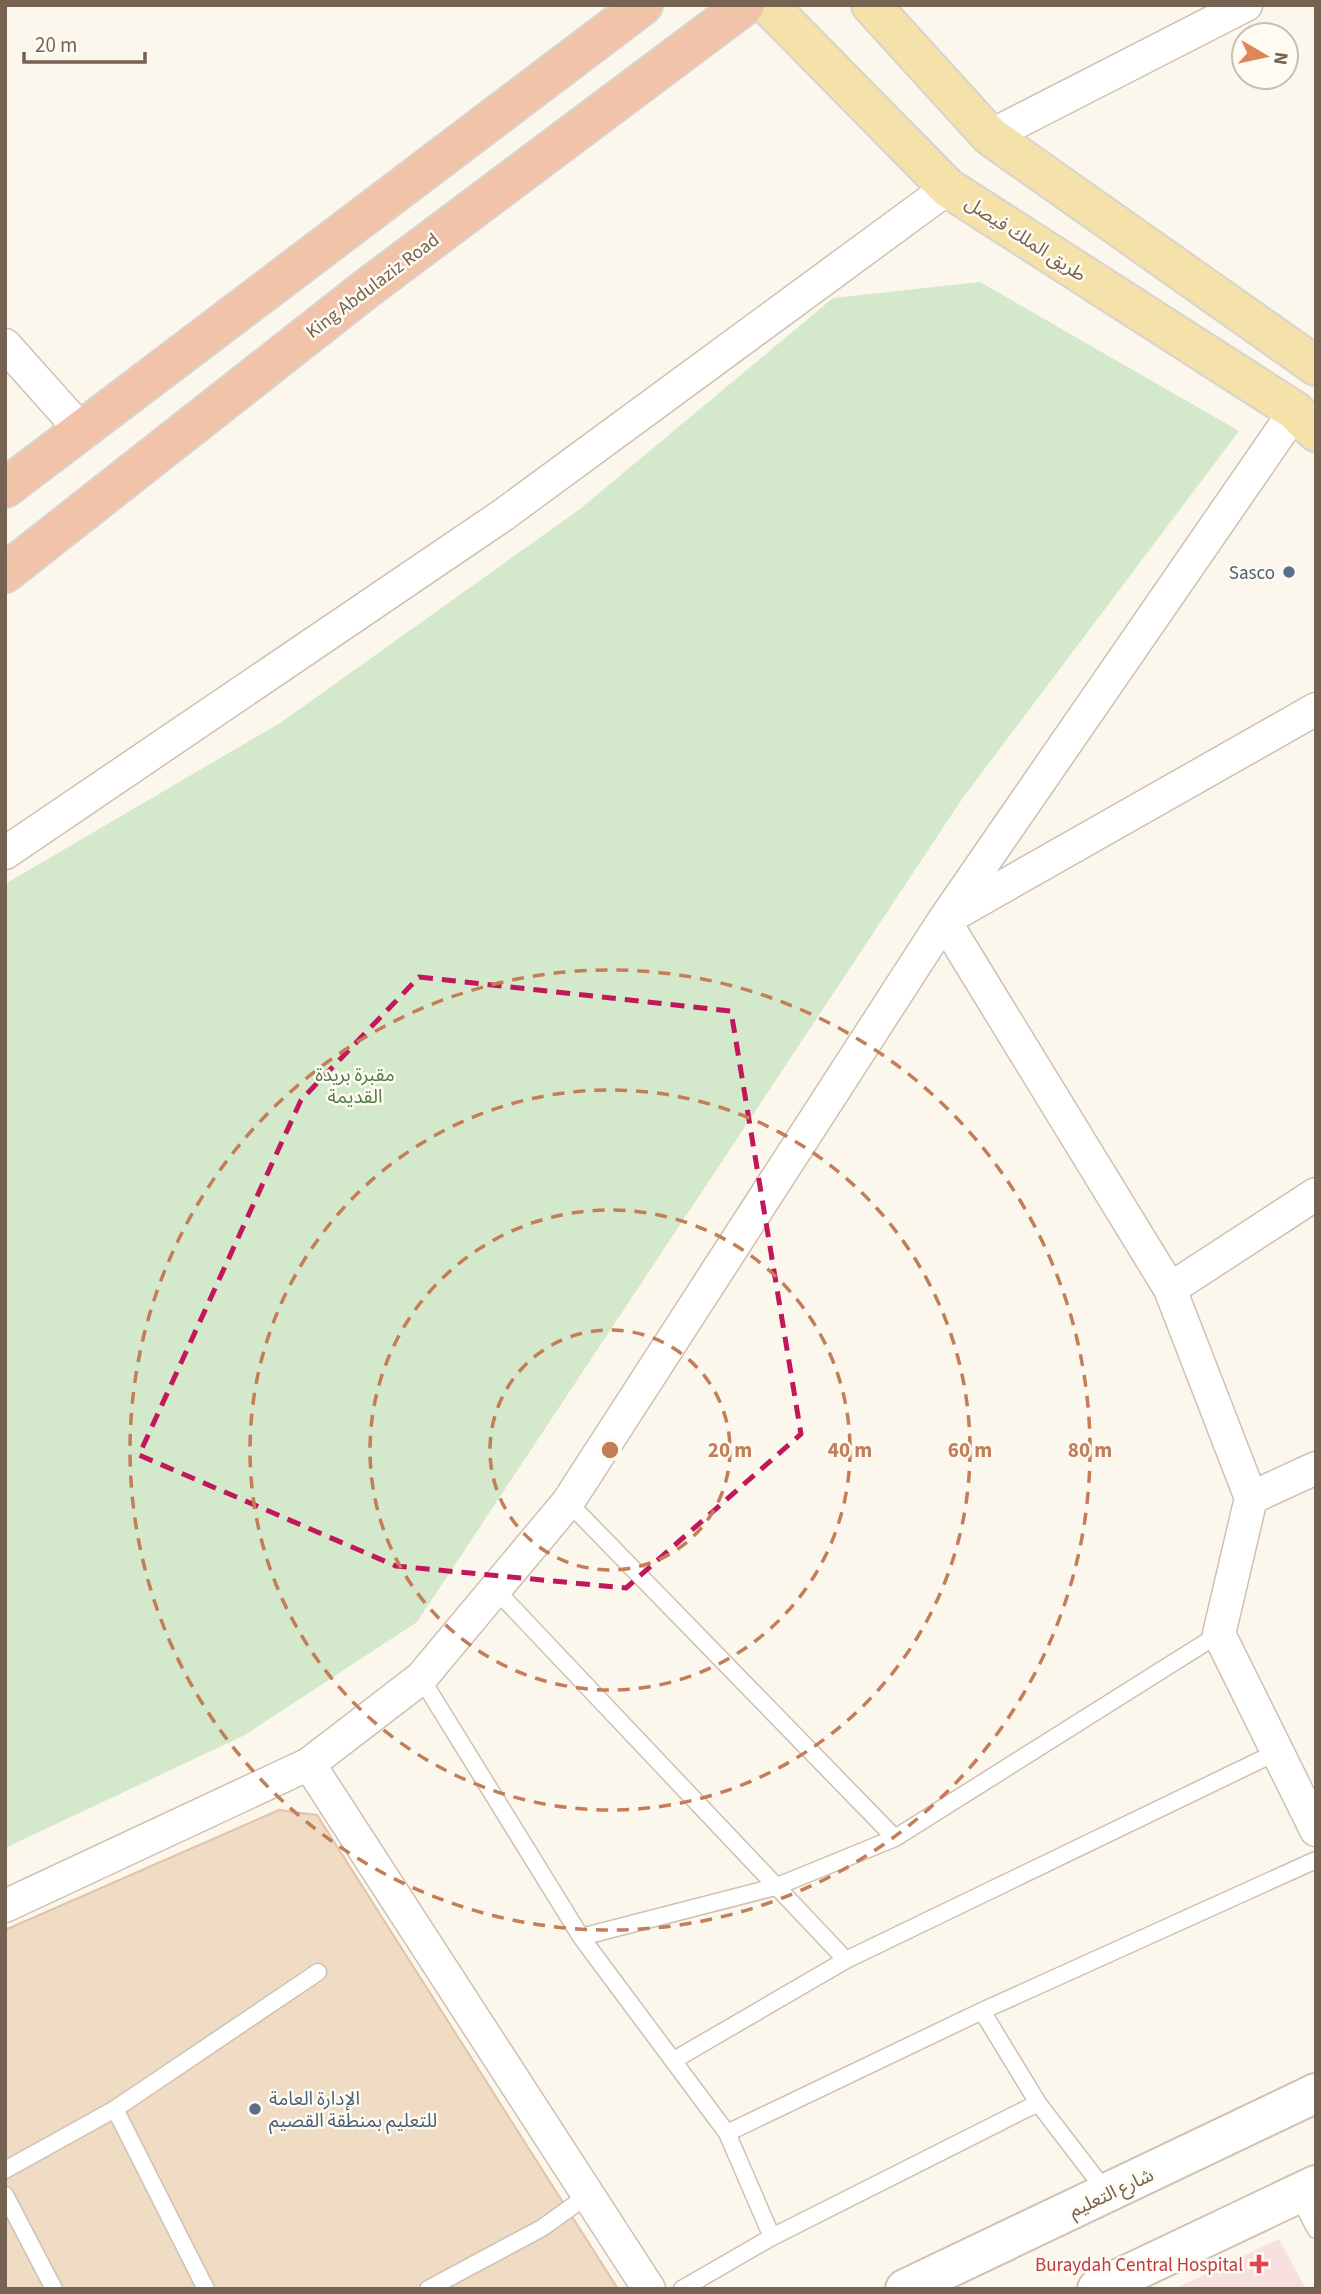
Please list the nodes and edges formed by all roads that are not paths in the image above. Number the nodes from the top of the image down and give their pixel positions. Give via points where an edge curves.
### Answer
1 (643, 5) edge
2 (745, 5) edge
3 (768, 5) edge
4 (871, 5) edge
5 (1246, 5) edge
6 (990, 136) junction
7 (948, 188) junction
8 (5, 345) edge
9 (1316, 366) edge
10 (1305, 421) edge
11 (80, 429) junction
12 (5, 488) edge
13 (5, 573) edge
14 (1316, 709) edge
15 (5, 853) edge
16 (944, 920) junction
17 (1316, 1194) edge
18 (1170, 1289) junction
19 (1316, 1468) edge
20 (1251, 1498) junction
21 (568, 1502) junction
22 (495, 1589) junction
23 (1219, 1634) junction
24 (421, 1678) junction
25 (1277, 1752) junction
26 (309, 1764) junction
27 (1316, 1830) edge
28 (895, 1838) junction
29 (1316, 1860) edge
30 (775, 1887) junction
31 (5, 1906) edge
32 (581, 1937) junction
33 (846, 1960) junction
34 (317, 1972) dead end
35 (982, 2011) junction
36 (674, 2060) junction
37 (1316, 2093) edge
38 (1038, 2104) junction
39 (115, 2109) junction
40 (727, 2133) junction
41 (5, 2170) edge
42 (1306, 2189) edge
43 (1107, 2194) junction
44 (5, 2195) edge
45 (588, 2195) junction
46 (1316, 2230) edge
47 (772, 2236) junction
48 (54, 2289) edge
49 (206, 2289) edge
50 (428, 2289) edge
51 (649, 2289) edge
52 (681, 2289) edge
53 (905, 2289) edge
54 (1097, 2289) edge

1 - 11 highway
2 - 13 highway, King Abdulaziz Road via 366,289
3 - 7 main road, طريق الملك فيصل
4 - 6 main road
5 - 6 street
6 - 9 main road
7 - 10 main road, طريق الملك فيصل
7 - 15 street via 503,515
8 - 11 street
10 - 16 street
11 - 12 highway
14 - 16 street
16 - 18 street
16 - 21 street
17 - 18 street
18 - 20 street
19 - 20 street
20 - 23 street
21 - 22 street
21 - 28 lane
22 - 24 street
22 - 30 lane
23 - 25 street
23 - 28 lane
24 - 26 street
24 - 32 lane
25 - 27 street
25 - 33 lane
26 - 31 street
26 - 45 street
28 - 30 lane
29 - 35 lane
30 - 32 lane
30 - 33 lane
32 - 36 lane
33 - 36 lane
34 - 39 lane
35 - 38 lane
35 - 40 lane
36 - 40 lane
37 - 43 street, شارع التعليم
38 - 43 lane
38 - 47 lane
39 - 41 lane
39 - 49 lane
40 - 47 lane
42 - 46 lane
42 - 54 street
43 - 53 street, شارع التعليم
44 - 48 lane
45 - 50 lane via 542,2228
45 - 51 street
47 - 52 lane

